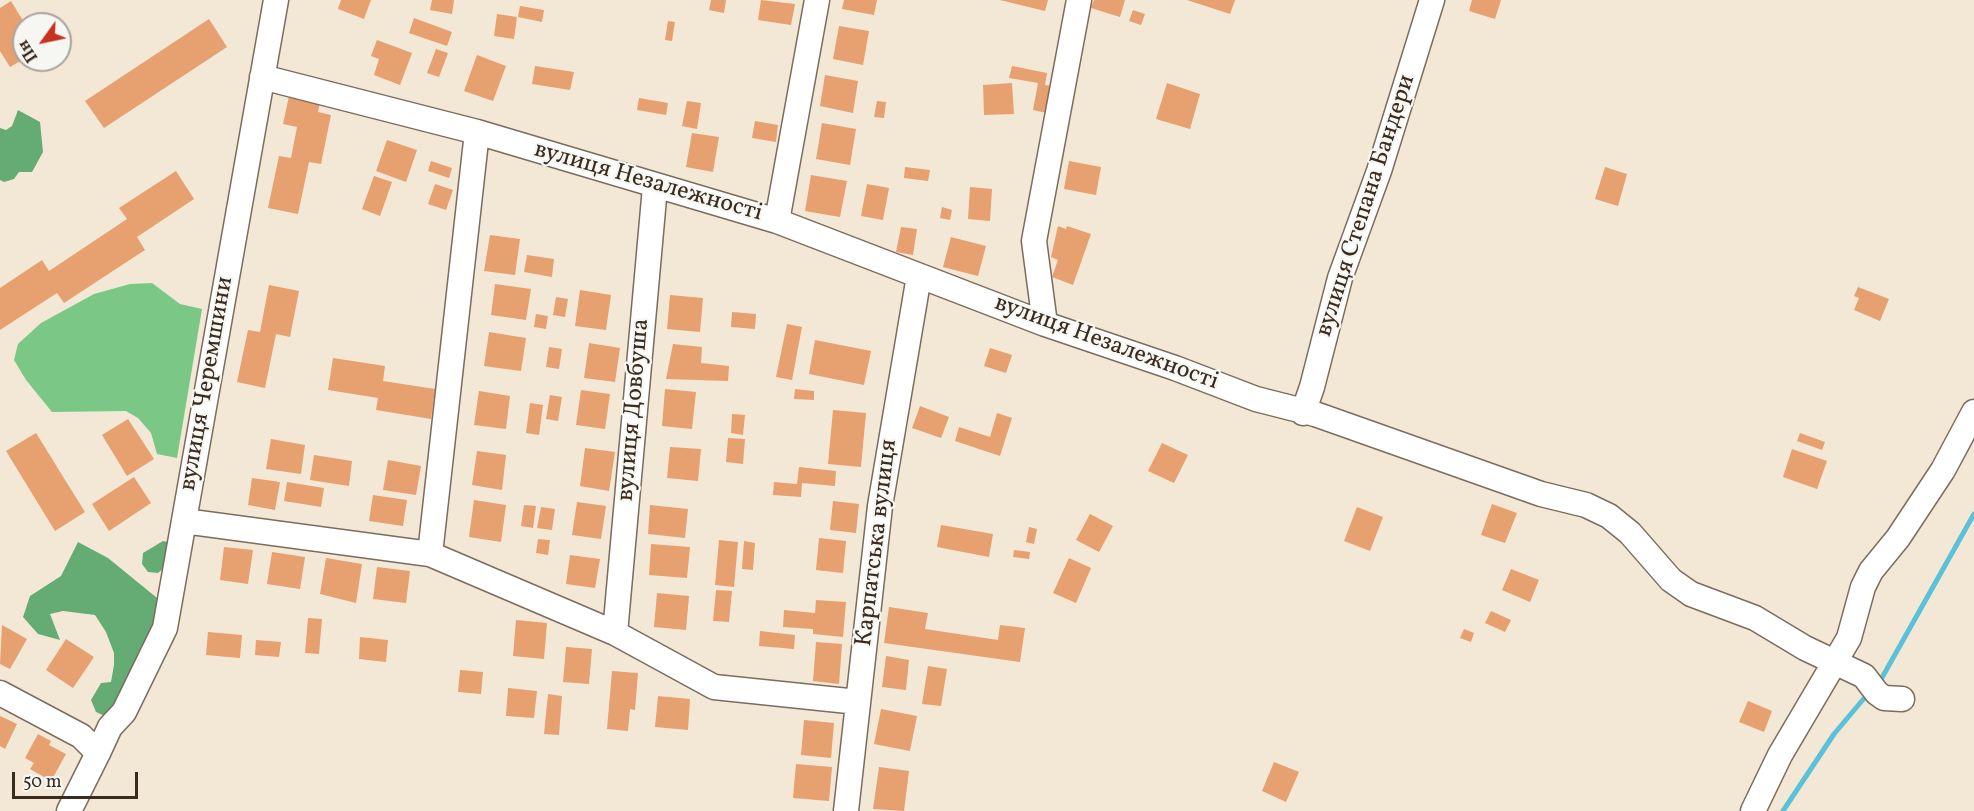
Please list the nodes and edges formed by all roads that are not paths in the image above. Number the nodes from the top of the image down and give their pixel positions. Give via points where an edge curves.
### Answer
1 (276, 0) edge
2 (817, 0) edge
3 (1079, 0) edge
4 (1432, 0) edge
5 (262, 77) junction
6 (477, 132) junction
7 (655, 187) junction
8 (777, 221) junction
9 (919, 276) junction
10 (1045, 324) junction
11 (1974, 412) edge
12 (1303, 413) junction
13 (184, 521) junction
14 (430, 554) junction
15 (615, 633) junction
16 (1833, 661) junction
17 (0, 693) edge
18 (1902, 699) dead end
19 (858, 702) junction
20 (98, 753) junction
21 (69, 811) edge
22 (846, 811) edge
23 (1753, 811) edge

1 - 5 street, вулиця Черемшини
2 - 8 street
3 - 10 street via 1034,241
4 - 12 street, вулиця Степана Бандери via 1379,171 1340,278
5 - 6 street, вулиця Незалежності
5 - 13 street, вулиця Черемшини
6 - 7 street, вулиця Незалежності
6 - 14 street
7 - 8 street, вулиця Незалежності
7 - 15 street, вулиця Довбуша
8 - 9 street, вулиця Незалежності
9 - 10 street, вулиця Незалежності
9 - 19 street, Карпатська вулиця via 880,506
10 - 12 street, вулиця Незалежності
11 - 16 street via 1943,470 1871,571 1849,638
12 - 16 street, вулиця Незалежності via 1541,494 1586,505 1609,516 1630,533 1671,580 1690,594 1755,618
13 - 14 street
13 - 20 street, вулиця Черемшини via 165,628 124,712 110,727
14 - 15 street
15 - 19 street via 714,687
16 - 18 street, вулиця Незалежності via 1864,676 1884,698
16 - 23 street
17 - 20 street via 81,736
19 - 22 street, Карпатська вулиця
20 - 21 street, вулиця Черемшини

